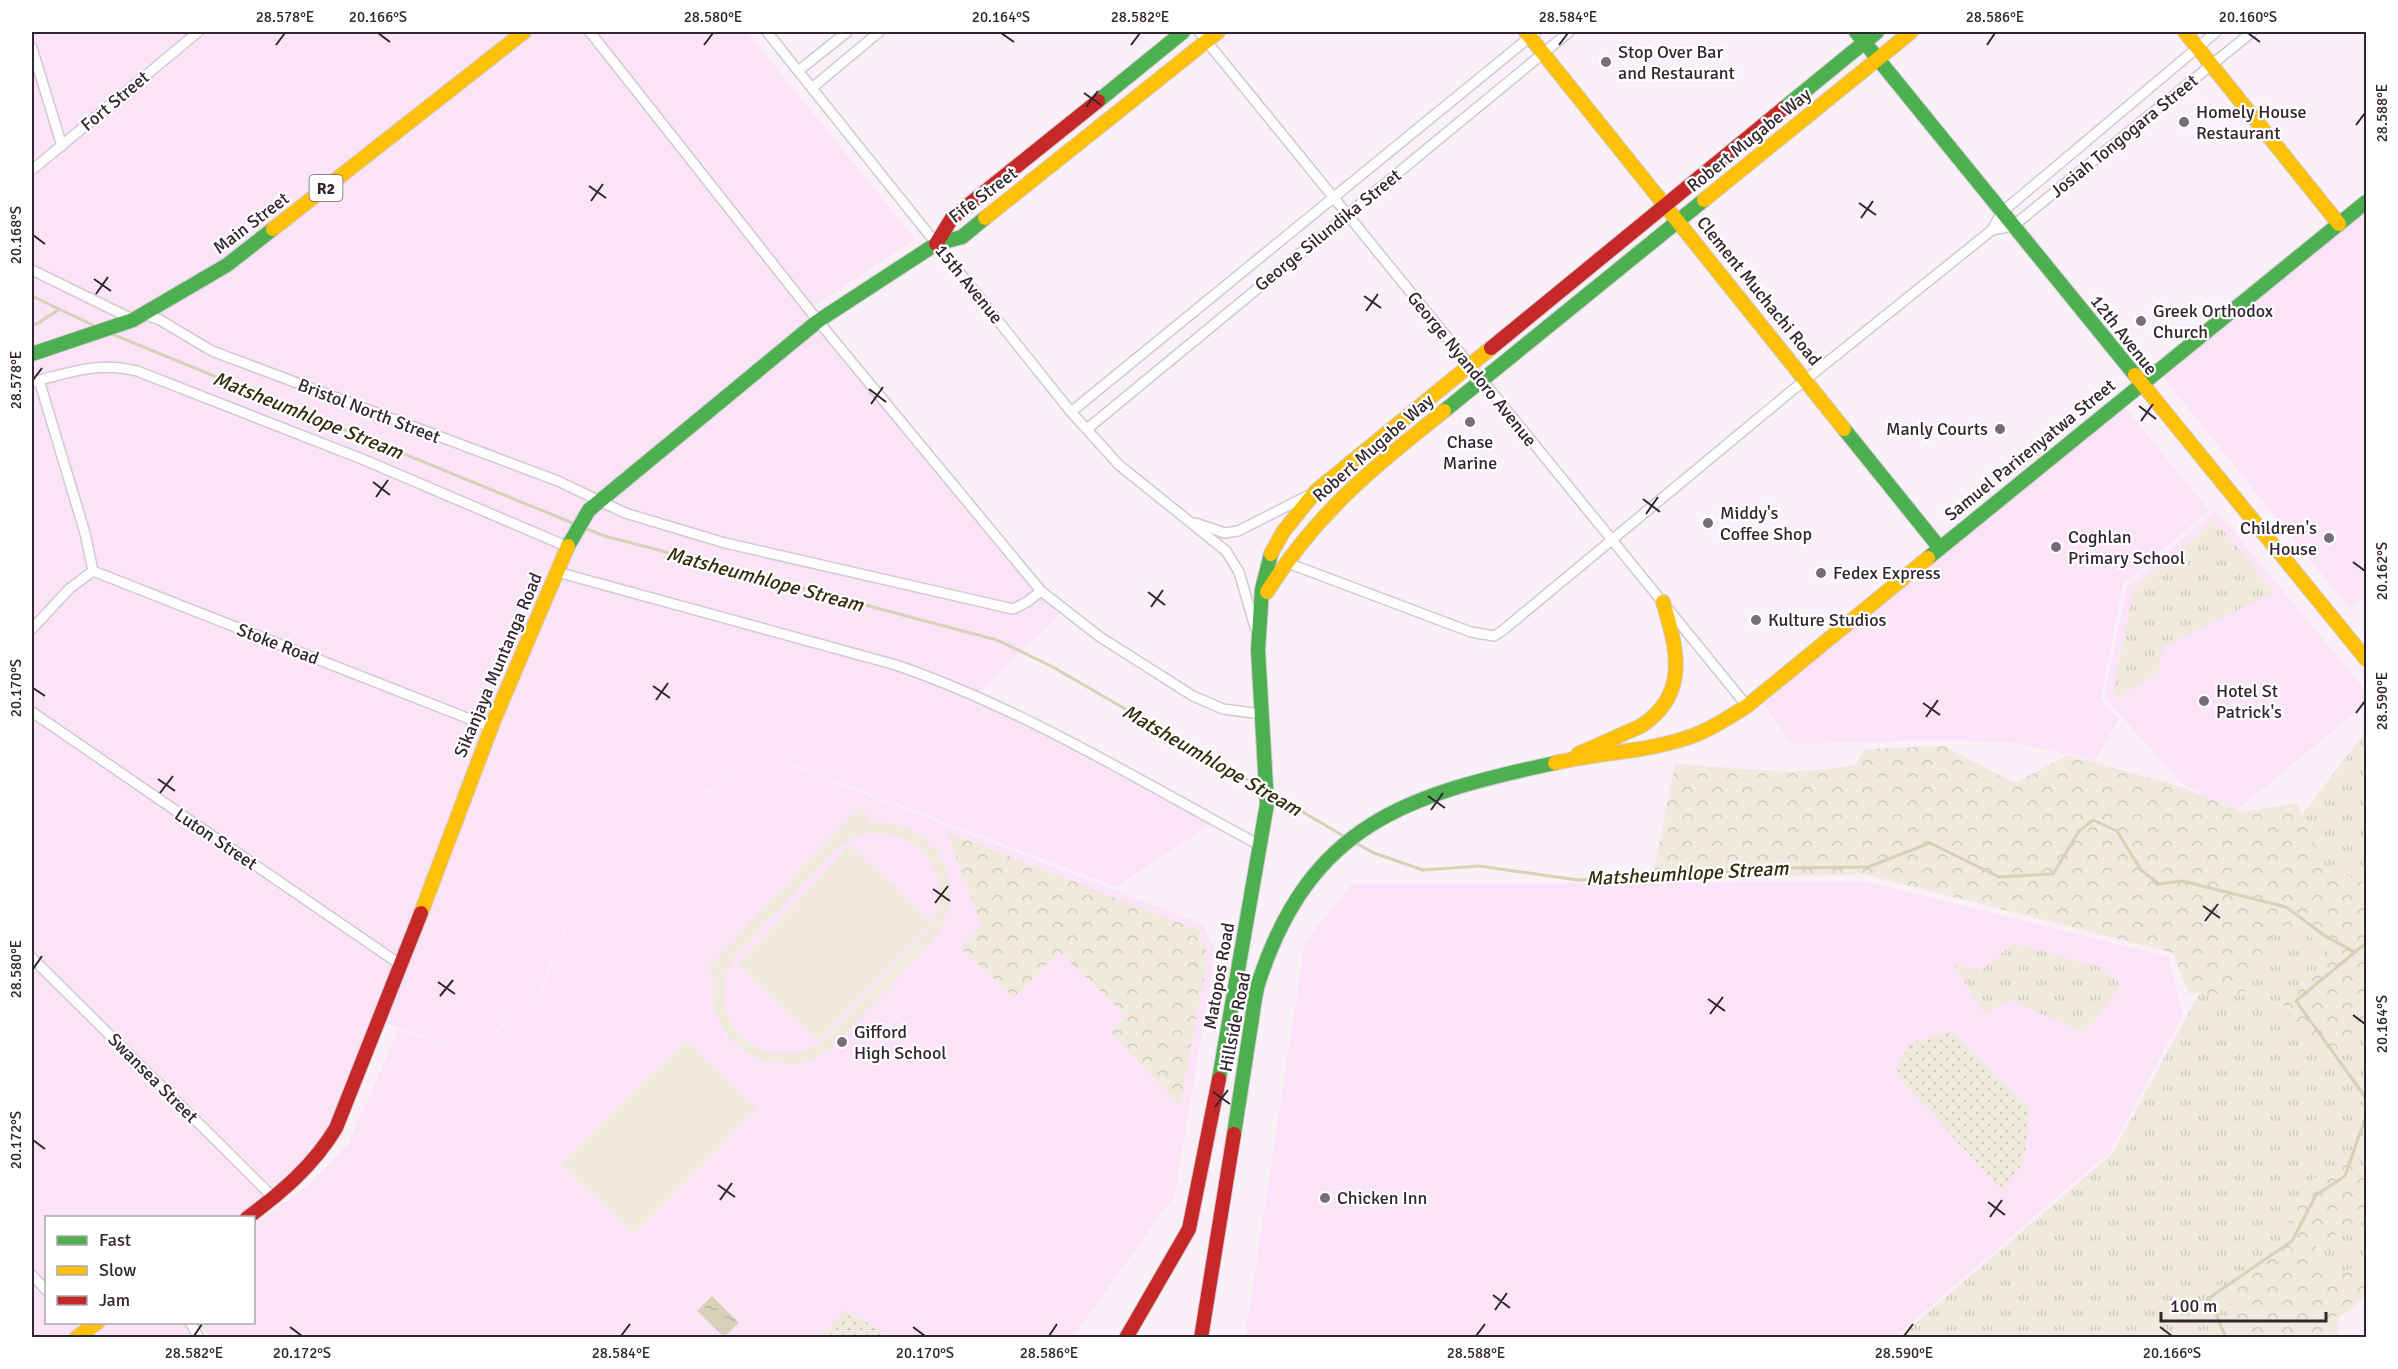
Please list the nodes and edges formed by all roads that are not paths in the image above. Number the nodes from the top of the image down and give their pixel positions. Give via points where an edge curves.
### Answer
1 (198, 32) edge
2 (524, 32) edge
3 (590, 32) edge
4 (767, 32) edge
5 (847, 32) edge
6 (879, 32) edge
7 (1183, 32) edge
8 (1218, 32) edge
9 (1569, 32) edge
10 (1877, 32) edge
11 (1911, 32) edge
12 (2185, 32) edge
13 (2216, 32) edge
14 (2252, 32) edge
15 (1531, 33) edge
16 (1203, 36) edge
17 (1860, 37) edge
18 (2197, 47) junction
19 (32, 48) edge
20 (1544, 53) junction
21 (1877, 59) junction
22 (2211, 65) junction
23 (798, 71) junction
24 (812, 87) junction
25 (62, 146) junction
26 (32, 170) edge
27 (1333, 198) junction
28 (2367, 202) edge
29 (1667, 206) junction
30 (2002, 212) junction
31 (1347, 215) junction
32 (1678, 220) junction
33 (2340, 224) junction
34 (2013, 226) junction
35 (1992, 230) junction
36 (936, 244) junction
37 (32, 270) edge
38 (138, 317) junction
39 (819, 321) junction
40 (32, 354) edge
41 (1469, 366) junction
42 (1806, 379) junction
43 (1481, 380) junction
44 (35, 381) edge
45 (2140, 384) junction
46 (1071, 412) junction
47 (1087, 429) junction
48 (1316, 491) junction
49 (593, 505) junction
50 (1187, 520) junction
51 (1611, 539) junction
52 (569, 541) junction
53 (1939, 547) junction
54 (1285, 562) junction
55 (93, 571) junction
56 (557, 573) junction
57 (1041, 591) junction
58 (1262, 602) junction
59 (1663, 602) junction
60 (32, 628) edge
61 (1259, 638) junction
62 (2367, 659) edge
63 (1747, 706) junction
64 (32, 712) edge
65 (1261, 714) junction
66 (490, 727) junction
67 (1565, 760) junction
68 (1261, 846) junction
69 (32, 958) edge
70 (401, 965) junction
71 (274, 1198) junction
72 (250, 1216) edge
73 (32, 1275) edge
74 (45, 1289) edge
75 (191, 1324) edge
76 (199, 1338) edge
77 (1126, 1338) edge
78 (1201, 1338) edge

1 - 25 street, Fort Street
2 - 38 main road, Main Street / R2 via 227,265
3 - 39 street
4 - 23 street, 15th Avenue
5 - 23 street
6 - 24 street
7 - 36 main road, Fife Street via 952,218
8 - 16 main road, Fife Street
9 - 20 street, George Silundika Street
10 - 17 main road, Robert Mugabe Way
11 - 21 main road, Robert Mugabe Way
12 - 18 main road
13 - 18 street, Josiah Tongogara Street
14 - 22 street, Josiah Tongogara Street
15 - 20 main road, Clement Muchachi Road
15 - 27 street, George Silundika Street
16 - 27 street, George Nyandoro Avenue
16 - 36 main road, Fife Street via 962,237
17 - 21 main road, 12th Avenue
17 - 29 main road, Robert Mugabe Way
18 - 22 main road
18 - 30 street, Josiah Tongogara Street
19 - 25 street
20 - 29 main road, Clement Muchachi Road
20 - 31 street, George Silundika Street
21 - 30 main road, 12th Avenue
21 - 32 main road, Robert Mugabe Way
22 - 33 main road
22 - 34 street, Josiah Tongogara Street
23 - 24 street, 15th Avenue
24 - 36 street, 15th Avenue
25 - 26 street, Fort Street
27 - 31 street, George Nyandoro Avenue
27 - 46 street, George Silundika Street
28 - 33 main road, Samuel Parirenyatwa Street
29 - 32 main road, Clement Muchachi Road
29 - 41 main road, Robert Mugabe Way
30 - 34 main road, 12th Avenue
30 - 35 street, Josiah Tongogara Street
31 - 41 street, George Nyandoro Avenue
31 - 47 street, George Silundika Street
32 - 42 main road, Clement Muchachi Road
32 - 43 main road, Robert Mugabe Way
33 - 45 main road, Samuel Parirenyatwa Street
34 - 35 street, Josiah Tongogara Street
34 - 45 main road, 12th Avenue
35 - 42 street, Josiah Tongogara Street
36 - 39 main road, Sikanjaya Muntanga Road
36 - 46 street, 15th Avenue
37 - 38 street, Bristol North Street
38 - 40 main road, Main Street / R2
38 - 49 street, Bristol North Street via 160,320 212,351 558,481
39 - 49 main road, Sikanjaya Muntanga Road
39 - 57 street
41 - 43 street, George Nyandoro Avenue
41 - 48 main road, Robert Mugabe Way
42 - 51 street, Josiah Tongogara Street
42 - 53 main road, Clement Muchachi Road
43 - 51 street, George Nyandoro Avenue
43 - 54 main road, Robert Mugabe Way via 1350,488 1323,514
44 - 52 street via 89,367 136,371
44 - 55 street via 76,501
45 - 53 main road, Samuel Parirenyatwa Street
45 - 62 main road, 12th Avenue
46 - 47 street, 15th Avenue
47 - 50 street, 15th Avenue via 1119,465
48 - 50 street, 15th Avenue via 1238,531 1225,532
48 - 58 main road, Robert Mugabe Way via 1289,524 1270,558
49 - 52 main road, Sikanjaya Muntanga Road
49 - 57 street, Bristol North Street via 725,543 1013,609
50 - 61 street, 15th Avenue via 1226,551 1239,572
51 - 54 street, Josiah Tongogara Street via 1494,636 1471,632
51 - 59 street, George Nyandoro Avenue
52 - 56 main road, Sikanjaya Muntanga Road
53 - 63 main road, Samuel Parirenyatwa Street
54 - 58 main road, Robert Mugabe Way
55 - 60 street via 69,589
55 - 66 street, Stoke Road
56 - 66 main road, Sikanjaya Muntanga Road
56 - 68 street via 934,678 1071,744
57 - 65 street via 1100,637 1193,696 1223,709
58 - 61 main road, Matopos Road
59 - 63 street, George Nyandoro Avenue
59 - 67 main road via 1676,648 1675,677 1666,703 1642,726
61 - 65 main road, Matopos Road
63 - 67 main road, Hillside Road via 1711,728 1674,741
64 - 70 street, Luton Street
65 - 68 main road, Matopos Road via 1268,777
66 - 70 main road, Sikanjaya Muntanga Road
67 - 78 main road, Hillside Road via 1459,784 1418,798 1358,830 1327,858 1291,907 1258,983
68 - 77 main road, Matopos Road via 1189,1229 1171,1267
69 - 71 street, Swansea Street
70 - 71 main road, Sikanjaya Muntanga Road via 348,1101 324,1151
71 - 72 main road, Sikanjaya Muntanga Road
73 - 74 street
75 - 76 street

